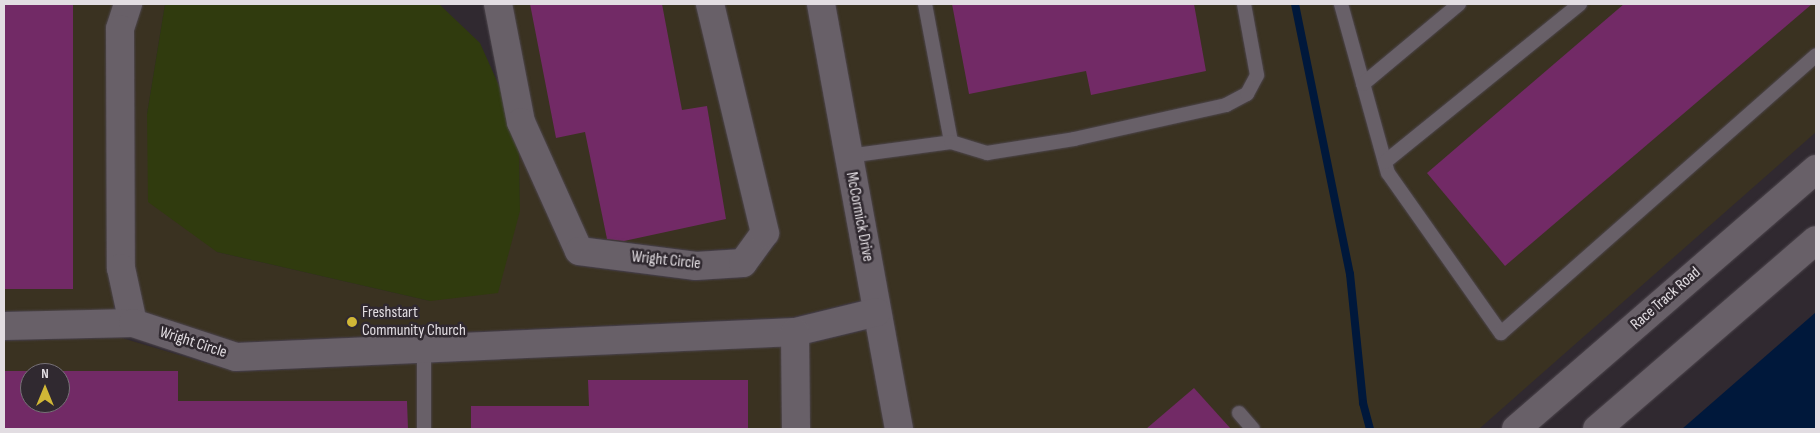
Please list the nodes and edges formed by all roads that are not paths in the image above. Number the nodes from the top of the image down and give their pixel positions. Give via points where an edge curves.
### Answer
1 (128, 4) edge
2 (498, 4) edge
3 (710, 4) edge
4 (821, 4) edge
5 (924, 4) edge
6 (1244, 4) edge
7 (1341, 4) edge
8 (1459, 4) edge
9 (1580, 4) edge
10 (1816, 55) edge
11 (1363, 84) junction
12 (951, 142) junction
13 (848, 156) junction
14 (1385, 162) junction
15 (1816, 169) edge
16 (1816, 240) edge
17 (877, 312) junction
18 (133, 323) junction
19 (4, 326) edge
20 (795, 332) junction
21 (424, 348) junction
22 (1239, 413) dead end
23 (424, 429) edge
24 (796, 429) edge
25 (899, 429) edge
26 (1253, 429) edge
27 (1516, 429) edge
28 (1597, 429) edge

1 - 18 street via 120,29 121,268
2 - 3 street, Wright Circle via 521,122 579,251 696,266 743,263 765,233
4 - 13 street, McCormick Drive
5 - 12 lane
6 - 12 lane via 1257,75 1247,94 1226,105 1074,139 987,153
7 - 11 lane
8 - 11 lane
9 - 14 lane
10 - 14 lane via 1501,333 1388,173
11 - 14 lane
12 - 13 lane
13 - 17 street, McCormick Drive
15 - 27 street, Race Track Road
16 - 28 street
17 - 20 street, Wright Circle
17 - 25 street, McCormick Drive
18 - 19 street, Wright Circle
18 - 21 street, Wright Circle via 236,357
20 - 21 street, Wright Circle
20 - 24 street
21 - 23 lane
22 - 26 lane

